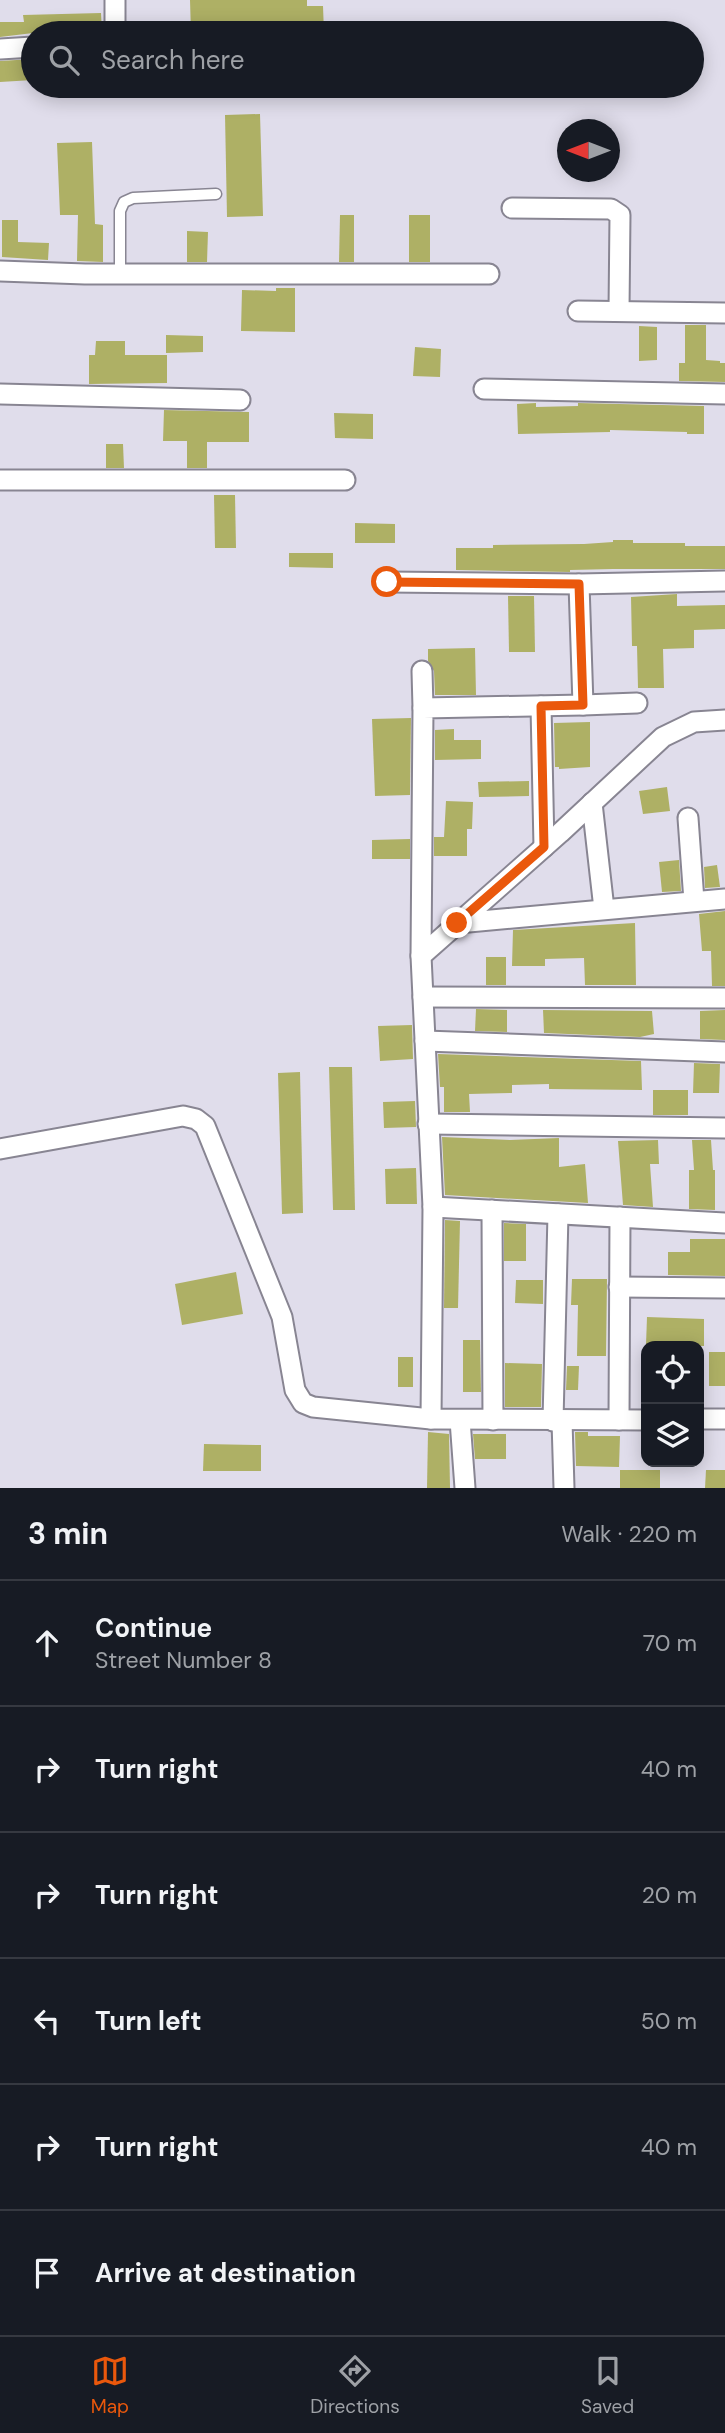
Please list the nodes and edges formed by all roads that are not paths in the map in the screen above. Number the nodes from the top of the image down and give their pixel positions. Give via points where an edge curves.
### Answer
1 (115, 0) edge
2 (115, 21) edge
3 (21, 48) edge
4 (0, 49) edge
5 (216, 194) dead end
6 (512, 208) dead end
7 (0, 271) edge
8 (120, 274) junction
9 (489, 274) dead end
10 (578, 311) dead end
11 (619, 311) junction
12 (725, 313) edge
13 (484, 389) dead end
14 (0, 394) edge
15 (725, 394) edge
16 (240, 400) dead end
17 (0, 480) edge
18 (345, 480) dead end
19 (725, 581) edge
20 (387, 582) dead end
21 (579, 584) junction
22 (422, 671) dead end
23 (637, 702) dead end
24 (583, 705) junction
25 (541, 706) junction
26 (423, 708) junction
27 (725, 720) edge
28 (592, 803) junction
29 (688, 818) dead end
30 (544, 847) junction
31 (725, 899) edge
32 (694, 901) junction
33 (604, 909) junction
34 (457, 923) junction
35 (421, 956) junction
36 (423, 997) junction
37 (725, 998) edge
38 (425, 1041) junction
39 (725, 1052) edge
40 (428, 1124) junction
41 (725, 1128) edge
42 (0, 1149) edge
43 (433, 1207) junction
44 (492, 1210) junction
45 (558, 1214) junction
46 (620, 1217) junction
47 (725, 1223) edge
48 (619, 1287) junction
49 (725, 1288) edge
50 (431, 1419) junction
51 (704, 1419) edge
52 (725, 1419) edge
53 (460, 1420) junction
54 (493, 1420) junction
55 (619, 1420) junction
56 (641, 1420) edge
57 (558, 1421) junction
58 (465, 1488) edge
59 (564, 1488) edge

1 - 2 street
3 - 4 street
5 - 8 lane via 124,202
6 - 11 street via 611,209 620,215
7 - 8 street
8 - 9 street
10 - 11 street
11 - 12 street
13 - 15 street
14 - 16 street
17 - 18 street
19 - 21 street
20 - 21 street
21 - 24 street
22 - 26 street
23 - 24 street
24 - 25 street
25 - 26 street
25 - 30 street
26 - 35 street
27 - 28 street via 694,722 663,737
28 - 30 street
28 - 33 street
29 - 32 street
30 - 34 street
31 - 32 street
32 - 33 street
33 - 34 street
34 - 35 street
35 - 36 street
36 - 37 street
36 - 38 street
38 - 39 street
38 - 40 street
40 - 41 street
40 - 43 street
42 - 50 street via 183,1116 196,1119 205,1126 274,1295 295,1390 303,1403
43 - 44 street
43 - 50 street
44 - 45 street
44 - 54 street
45 - 46 street
45 - 57 street
46 - 47 street
46 - 48 street
48 - 49 street
48 - 55 street
50 - 53 street
51 - 52 street
53 - 54 street
53 - 58 street
54 - 57 street
55 - 56 street
55 - 57 street
57 - 59 street

